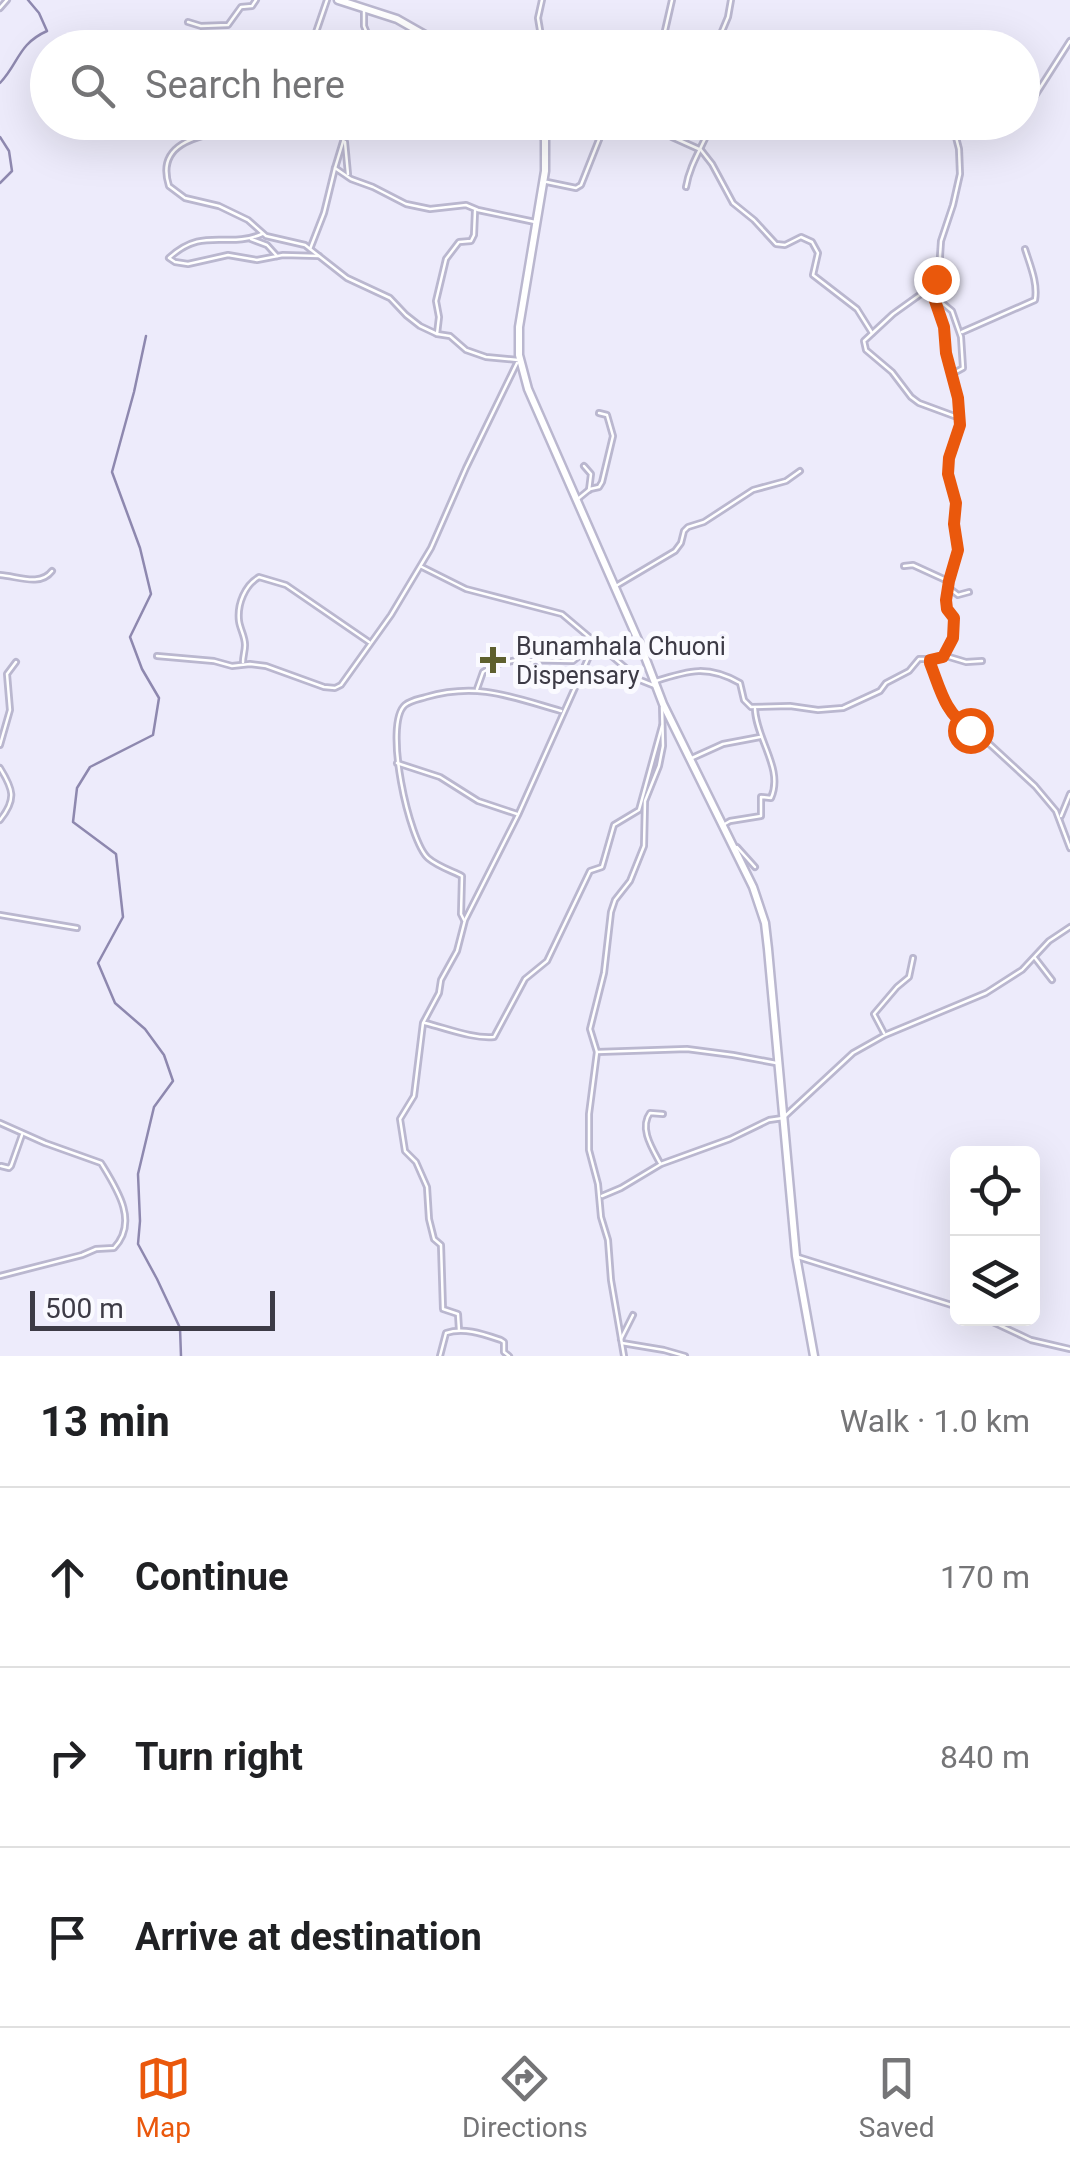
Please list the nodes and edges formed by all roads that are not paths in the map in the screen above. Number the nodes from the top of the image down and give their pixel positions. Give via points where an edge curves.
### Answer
1 (8, 0) edge
2 (256, 0) edge
3 (327, 0) edge
4 (338, 0) edge
5 (542, 0) edge
6 (672, 0) edge
7 (731, 0) edge
8 (0, 8) edge
9 (364, 9) junction
10 (188, 22) dead end
11 (316, 30) edge
12 (366, 30) edge
13 (417, 30) edge
14 (540, 30) edge
15 (665, 30) edge
16 (723, 30) edge
17 (1070, 40) edge
18 (1040, 88) edge
19 (193, 140) edge
20 (545, 140) edge
21 (599, 140) edge
22 (682, 140) edge
23 (705, 140) edge
24 (957, 140) edge
25 (345, 142) joint
26 (701, 150) junction
27 (335, 168) junction
28 (348, 175) junction
29 (544, 182) junction
30 (686, 187) dead end
31 (476, 210) junction
32 (536, 222) junction
33 (262, 234) junction
34 (250, 238) junction
35 (310, 249) junction
36 (1025, 249) dead end
37 (277, 256) junction
38 (321, 256) junction
39 (932, 286) junction
40 (872, 333) junction
41 (437, 334) junction
42 (959, 334) junction
43 (518, 358) junction
44 (952, 374) junction
45 (599, 413) dead end
46 (958, 418) junction
47 (584, 466) dead end
48 (800, 472) dead end
49 (589, 490) junction
50 (576, 499) junction
51 (420, 566) junction
52 (904, 566) dead end
53 (52, 571) dead end
54 (0, 575) edge
55 (949, 581) junction
56 (615, 587) junction
57 (948, 588) junction
58 (969, 592) dead end
59 (370, 642) junction
60 (594, 645) junction
61 (157, 656) dead end
62 (944, 656) junction
63 (930, 660) junction
64 (982, 661) dead end
65 (16, 662) dead end
66 (244, 664) junction
67 (655, 684) junction
68 (476, 690) junction
69 (663, 704) junction
70 (754, 708) junction
71 (563, 712) junction
72 (663, 721) junction
73 (762, 737) junction
74 (0, 744) edge
75 (689, 759) junction
76 (396, 763) junction
77 (1, 770) edge
78 (1070, 794) edge
79 (518, 815) junction
80 (1060, 819) junction
81 (0, 820) edge
82 (723, 826) junction
83 (732, 844) junction
84 (1070, 848) edge
85 (755, 867) dead end
86 (0, 916) edge
87 (465, 920) junction
88 (1070, 927) edge
89 (77, 928) dead end
90 (1034, 957) junction
91 (912, 958) dead end
92 (1052, 980) dead end
93 (423, 1022) junction
94 (885, 1035) junction
95 (597, 1052) junction
96 (778, 1064) junction
97 (664, 1114) dead end
98 (783, 1118) junction
99 (0, 1123) edge
100 (22, 1134) junction
101 (661, 1164) junction
102 (1, 1166) edge
103 (600, 1197) junction
104 (796, 1256) junction
105 (0, 1276) edge
106 (950, 1304) edge
107 (634, 1315) dead end
108 (1001, 1326) edge
109 (459, 1330) junction
110 (620, 1342) junction
111 (1070, 1348) edge
112 (440, 1356) edge
113 (509, 1356) edge
114 (624, 1356) edge
115 (685, 1356) edge
116 (814, 1356) edge

1 - 8 street
2 - 10 street via 228,25
3 - 11 street
4 - 9 street
5 - 14 street
6 - 15 street
7 - 16 street
9 - 12 street
9 - 13 street
17 - 18 street
19 - 33 street via 171,152 169,186 234,213
20 - 29 street
21 - 29 street via 578,188
22 - 26 street
23 - 26 street
24 - 39 street via 960,174
25 - 27 street
25 - 28 street
26 - 30 street
26 - 40 street via 733,203 776,244 801,236 812,242 818,253 813,275 857,309
27 - 28 street
27 - 35 street
28 - 31 street via 406,204
29 - 32 street
31 - 32 street
31 - 41 street via 472,241 459,242 446,259
32 - 43 street
33 - 34 street
33 - 35 street
34 - 37 street
34 - 37 street via 204,239 168,258 188,264 228,255
35 - 38 street
36 - 42 street via 1035,300
37 - 38 street
38 - 41 street
39 - 40 street
39 - 42 street via 952,310
39 - 44 street
40 - 46 street via 864,346 911,396
41 - 43 street via 472,354
42 - 44 street via 963,368
43 - 50 street
43 - 51 street
44 - 46 street
45 - 49 street via 607,414 613,436 602,484
46 - 55 street via 948,474 958,550
47 - 49 street via 591,474
48 - 56 street via 688,527 675,551
49 - 50 street
50 - 56 street
51 - 59 street
51 - 60 street via 466,589 556,610
52 - 55 street
53 - 54 street via 40,580
55 - 57 street
56 - 67 street
57 - 58 street via 958,595
57 - 62 street via 954,630
59 - 66 street via 335,688
59 - 66 street via 285,584 258,578 244,593 240,611
60 - 67 street
60 - 68 street via 573,661 496,664
60 - 71 street
61 - 66 street
62 - 63 street
62 - 64 street
63 - 70 street via 919,659 880,691 842,708
63 - 80 street via 951,714 1029,780
65 - 74 street via 7,674 10,710
67 - 69 street
67 - 70 street via 692,671 714,672 740,683
68 - 71 street
68 - 76 street via 451,690 404,706
69 - 72 street
69 - 75 street
70 - 73 street
71 - 79 street
72 - 93 street via 639,810 614,825 602,867 591,870 547,961 525,979 494,1038
72 - 95 street via 661,758 645,802 643,852 610,912 590,1029
73 - 75 street
73 - 82 street via 774,794 762,797 761,816
75 - 82 street
76 - 79 street
76 - 87 street via 425,855 462,876
77 - 81 street via 11,798
78 - 80 street
79 - 87 street
80 - 84 street
82 - 83 street
83 - 85 street
83 - 96 street via 764,923
86 - 89 street
87 - 93 street via 458,951
88 - 90 street
90 - 92 street
90 - 94 street via 986,994
91 - 94 street via 909,977 874,1014
93 - 109 street via 414,1096 400,1123 405,1152 427,1187 434,1240 441,1244 443,1308 458,1314
94 - 98 street via 853,1053
95 - 96 street via 687,1050
95 - 103 street via 588,1124
96 - 98 street
97 - 101 street via 650,1113 644,1126
98 - 101 street
98 - 104 street
99 - 100 street
100 - 102 street via 12,1166
100 - 105 street via 102,1164 122,1202 124,1236 114,1248
101 - 103 street
103 - 110 street
104 - 106 street
104 - 116 street
107 - 110 street
108 - 111 street
109 - 112 street via 447,1332
109 - 113 street via 501,1340
110 - 114 street
110 - 115 street

